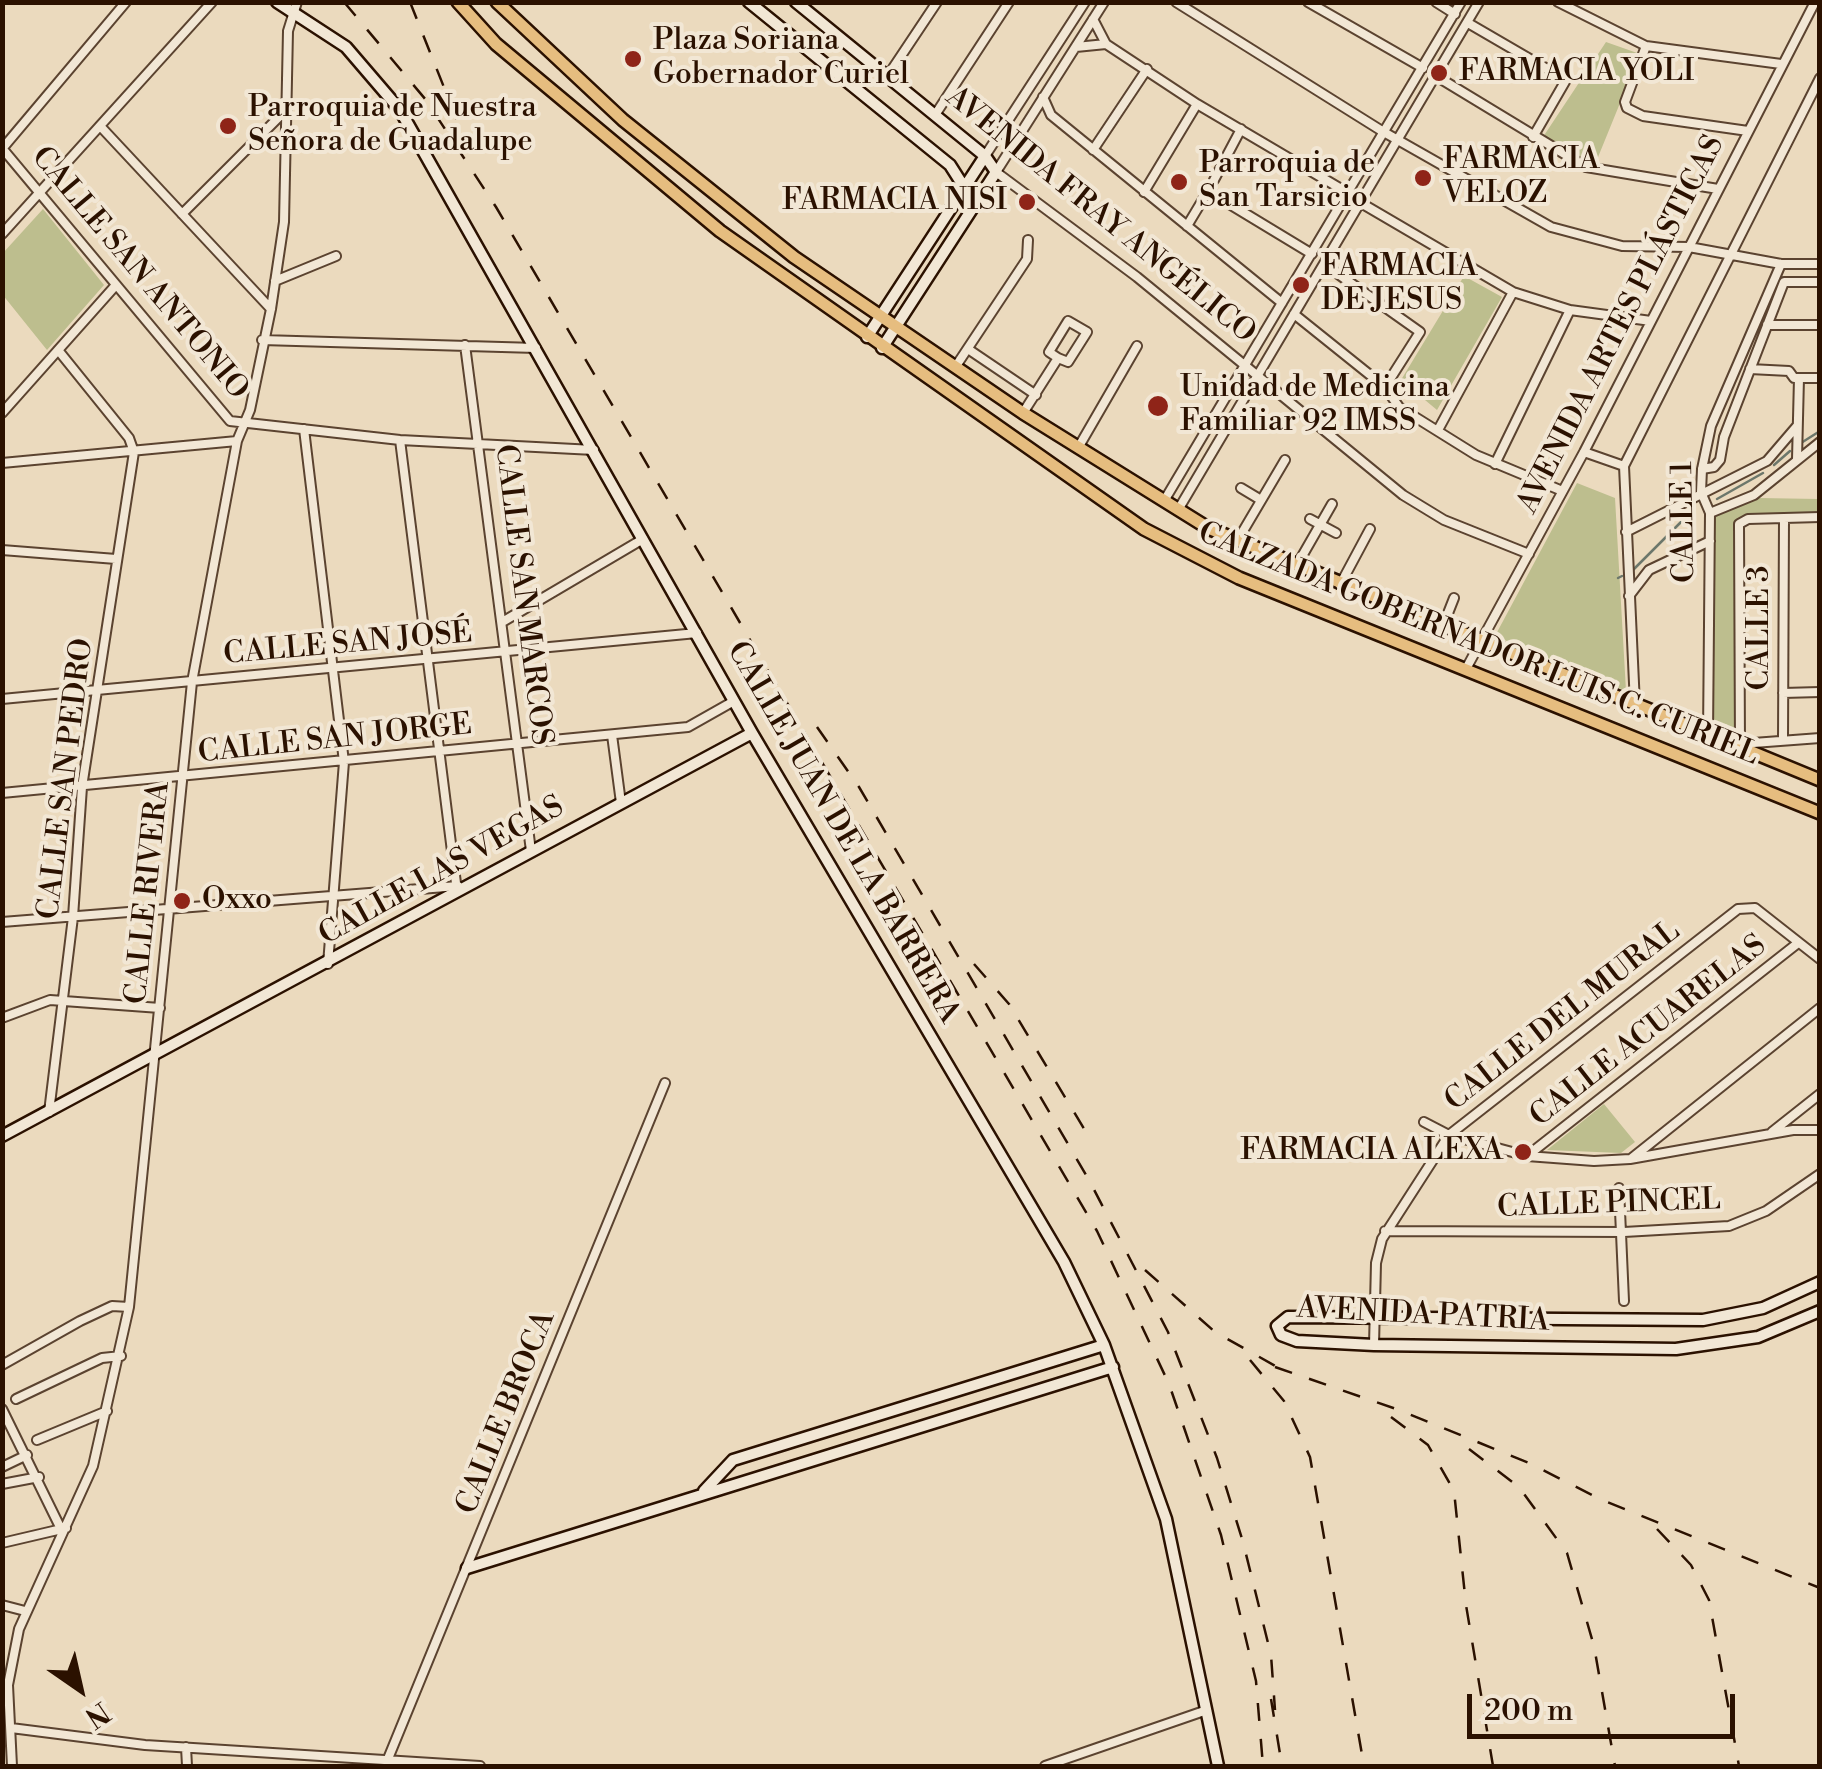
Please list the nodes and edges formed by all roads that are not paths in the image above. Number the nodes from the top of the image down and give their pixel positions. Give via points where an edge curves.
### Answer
1 (126, 2) edge
2 (212, 2) edge
3 (277, 2) edge
4 (458, 2) edge
5 (496, 2) edge
6 (750, 2) edge
7 (796, 2) edge
8 (938, 2) edge
9 (1009, 2) edge
10 (1085, 2) edge
11 (1104, 2) edge
12 (1176, 2) edge
13 (1308, 2) edge
14 (1436, 2) edge
15 (1461, 2) edge
16 (1480, 2) edge
17 (1558, 2) edge
18 (1815, 2) edge
19 (294, 7) edge
20 (1455, 14) junction
21 (1093, 19) junction
22 (475, 20) junction
23 (1468, 23) junction
24 (1106, 44) junction
25 (1646, 46) junction
26 (1075, 48) junction
27 (1781, 64) junction
28 (1423, 68) junction
29 (1147, 70) junction
30 (1436, 76) junction
31 (887, 78) junction
32 (1820, 78) edge
33 (1044, 97) junction
34 (1196, 104) junction
35 (287, 109) junction
36 (934, 115) junction
37 (1032, 116) junction
38 (1050, 116) junction
39 (101, 127) junction
40 (1241, 129) junction
41 (1382, 131) junction
42 (1748, 132) junction
43 (1534, 137) junction
44 (645, 139) junction
45 (1398, 140) junction
46 (3, 148) edge
47 (1093, 150) junction
48 (985, 156) junction
49 (630, 158) junction
50 (996, 172) junction
51 (1214, 180) dead end
52 (964, 188) junction
53 (1718, 189) junction
54 (1144, 192) junction
55 (1348, 193) junction
56 (40, 194) junction
57 (980, 195) junction
58 (1361, 202) junction
59 (182, 214) junction
60 (1187, 226) junction
61 (2, 234) edge
62 (1028, 240) dead end
63 (1689, 247) junction
64 (1729, 252) junction
65 (1312, 254) junction
66 (336, 256) dead end
67 (1324, 264) junction
68 (1781, 264) junction
69 (1820, 264) edge
70 (276, 281) junction
71 (1820, 282) edge
72 (116, 285) junction
73 (1513, 292) junction
74 (1282, 303) junction
75 (272, 310) junction
76 (1570, 310) junction
77 (1294, 314) junction
78 (882, 316) junction
79 (1650, 320) junction
80 (1820, 325) edge
81 (1767, 326) junction
82 (898, 327) junction
83 (867, 337) junction
84 (262, 340) junction
85 (465, 345) junction
86 (1137, 346) dead end
87 (536, 348) junction
88 (882, 348) junction
89 (968, 349) junction
90 (58, 350) junction
91 (1058, 358) junction
92 (956, 366) junction
93 (1246, 366) junction
94 (1750, 370) junction
95 (1259, 376) junction
96 (1799, 378) junction
97 (1820, 378) edge
98 (1385, 387) junction
99 (1036, 395) junction
100 (4, 409) edge
101 (1024, 413) junction
102 (245, 422) junction
103 (1797, 426) junction
104 (304, 429) junction
105 (1438, 430) junction
106 (400, 440) junction
107 (237, 442) junction
108 (1820, 442) edge
109 (480, 444) junction
110 (1078, 448) junction
111 (594, 450) junction
112 (134, 452) junction
113 (1584, 452) junction
114 (1285, 460) dead end
115 (1796, 460) junction
116 (2, 463) edge
117 (1495, 464) junction
118 (1624, 466) junction
119 (1702, 469) junction
120 (1240, 488) dead end
121 (1560, 490) junction
122 (1701, 492) junction
123 (1261, 500) junction
124 (1164, 501) junction
125 (1332, 504) dead end
126 (1178, 510) junction
127 (1710, 513) junction
128 (1820, 517) edge
129 (1784, 518) junction
130 (1310, 519) dead end
131 (1320, 524) junction
132 (1370, 530) dead end
133 (1626, 532) junction
134 (1336, 533) dead end
135 (643, 539) junction
136 (1710, 541) junction
137 (1236, 543) junction
138 (2, 550) edge
139 (1528, 554) junction
140 (116, 559) junction
141 (1296, 566) junction
142 (1340, 585) junction
143 (1630, 596) junction
144 (1454, 598) dead end
145 (504, 621) junction
146 (1442, 628) junction
147 (697, 633) junction
148 (1481, 644) junction
149 (508, 654) junction
150 (430, 660) junction
151 (1467, 668) junction
152 (336, 669) junction
153 (192, 682) junction
154 (99, 690) junction
155 (1820, 692) edge
156 (1784, 693) junction
157 (2, 699) edge
158 (734, 701) junction
159 (1635, 706) junction
160 (752, 733) junction
161 (612, 735) junction
162 (1708, 735) junction
163 (1783, 738) junction
164 (1820, 738) edge
165 (519, 744) junction
166 (1740, 746) junction
167 (442, 752) junction
168 (344, 762) junction
169 (184, 778) junction
170 (1820, 780) edge
171 (82, 787) junction
172 (2, 793) edge
173 (621, 803) junction
174 (1820, 813) edge
175 (531, 851) junction
176 (458, 889) junction
177 (333, 898) junction
178 (169, 911) junction
179 (73, 917) junction
180 (2, 922) edge
181 (1798, 943) junction
182 (1820, 958) edge
183 (328, 964) junction
184 (63, 1002) junction
185 (160, 1008) junction
186 (1820, 1008) edge
187 (2, 1018) edge
188 (156, 1054) junction
189 (664, 1083) dead end
190 (1818, 1098) edge
191 (49, 1112) junction
192 (1424, 1122) dead end
193 (1820, 1130) edge
194 (1769, 1134) junction
195 (1449, 1135) junction
196 (2, 1136) edge
197 (1527, 1156) junction
198 (1630, 1159) junction
199 (1820, 1174) edge
200 (1619, 1188) dead end
201 (1386, 1231) junction
202 (1624, 1232) junction
203 (1820, 1282) edge
204 (1624, 1300) dead end
205 (129, 1307) junction
206 (1820, 1311) edge
207 (1374, 1318) junction
208 (1104, 1345) junction
209 (1374, 1345) junction
210 (121, 1356) junction
211 (2, 1365) edge
212 (1112, 1368) junction
213 (16, 1399) dead end
214 (2, 1408) edge
215 (107, 1411) junction
216 (37, 1440) dead end
217 (27, 1455) junction
218 (2, 1467) edge
219 (39, 1477) junction
220 (2, 1484) edge
221 (700, 1496) junction
222 (64, 1528) junction
223 (2, 1543) edge
224 (468, 1568) junction
225 (2, 1605) edge
226 (25, 1611) junction
227 (5, 1686) edge
228 (1207, 1710) junction
229 (6, 1716) edge
230 (11, 1728) junction
231 (186, 1748) junction
232 (386, 1763) edge
233 (12, 1766) edge
234 (187, 1766) edge
235 (480, 1766) edge
236 (1044, 1766) edge
237 (1218, 1766) edge

1 - 46 street
2 - 39 street
3 - 19 street, CALLE JUAN DE LA BARRERA
4 - 22 main road, CALZADA GOBERNADOR LUIS C. CURIEL
5 - 22 main road
5 - 44 main road, CALZADA GOBERNADOR LUIS C. CURIEL
6 - 52 street, AVENIDA FRAY ANGÉLICO via 950,165
7 - 31 street, AVENIDA FRAY ANGÉLICO
8 - 31 street
9 - 36 street
10 - 48 street
11 - 21 street
12 - 41 street
13 - 28 street
14 - 20 street
15 - 20 street
16 - 23 street
17 - 25 street
18 - 27 street, AVENIDA ARTES PLÁSTICAS
19 - 35 street, CALLE RIVERA
19 - 87 street, CALLE JUAN DE LA BARRERA via 346,47 400,110
20 - 28 street
21 - 24 street
21 - 26 street
22 - 49 main road, CALZADA GOBERNADOR LUIS C. CURIEL
23 - 30 street
23 - 43 street via 1566,80
24 - 26 street
24 - 29 street
25 - 27 street
25 - 42 street via 1626,108
26 - 33 street
27 - 42 street, AVENIDA ARTES PLÁSTICAS
28 - 41 street
29 - 34 street
29 - 47 street
30 - 43 street
30 - 45 street
31 - 36 street, AVENIDA FRAY ANGÉLICO
32 - 64 street
33 - 37 street
33 - 38 street
34 - 40 street
34 - 54 street
35 - 59 street
35 - 70 street, CALLE RIVERA
36 - 48 street, AVENIDA FRAY ANGÉLICO
37 - 38 street
37 - 50 street
38 - 47 street
39 - 56 street
39 - 59 street
40 - 51 street
40 - 55 street
41 - 45 street
41 - 55 street
42 - 53 street, AVENIDA ARTES PLÁSTICAS
43 - 53 street via 1600,172
44 - 49 main road
44 - 78 main road, CALZADA GOBERNADOR LUIS C. CURIEL via 794,257
45 - 58 street
45 - 63 street via 1570,234 1622,246
46 - 56 street, CALLE SAN ANTONIO
47 - 54 street
48 - 50 street, AVENIDA FRAY ANGÉLICO
48 - 52 street
49 - 83 main road, CALZADA GOBERNADOR LUIS C. CURIEL
50 - 57 street
50 - 93 street, AVENIDA FRAY ANGÉLICO
52 - 57 street, AVENIDA FRAY ANGÉLICO
52 - 78 street
53 - 63 street, AVENIDA ARTES PLÁSTICAS
54 - 60 street
55 - 65 street
56 - 61 street
56 - 72 street, CALLE SAN ANTONIO
57 - 82 street
58 - 67 street
58 - 73 street
59 - 75 street
60 - 65 street via 1208,191
60 - 74 street
62 - 89 street via 1027,258
63 - 64 street
63 - 79 street, AVENIDA ARTES PLÁSTICAS
64 - 68 street
64 - 118 street
65 - 74 street
66 - 70 street
67 - 77 street
67 - 98 street via 1420,332
68 - 69 street
68 - 119 street, CALLE 1 via 1710,426
70 - 75 street, CALLE RIVERA
71 - 81 street via 1784,282
72 - 90 street
72 - 102 street, CALLE SAN ANTONIO via 221,412
73 - 76 street
73 - 105 street
74 - 93 street
75 - 84 street, CALLE RIVERA
76 - 79 street
76 - 117 street
77 - 95 street
77 - 98 street
78 - 82 main road, CALZADA GOBERNADOR LUIS C. CURIEL
78 - 83 street
79 - 113 street, AVENIDA ARTES PLÁSTICAS
80 - 81 street
81 - 94 street
82 - 88 street
82 - 92 main road, CALZADA GOBERNADOR LUIS C. CURIEL
83 - 88 main road, CALZADA GOBERNADOR LUIS C. CURIEL
84 - 85 street
84 - 102 street, CALLE RIVERA
85 - 87 street
85 - 109 street, CALLE SAN MARCOS
86 - 110 street
87 - 111 street, CALLE JUAN DE LA BARRERA
88 - 151 main road, CALZADA GOBERNADOR LUIS C. CURIEL via 1182,550
89 - 92 street
89 - 99 street
90 - 100 street
90 - 112 street via 130,438
91 - 91 street via 1068,362 1087,332 1068,321 1048,352
91 - 99 street
92 - 101 main road, CALZADA GOBERNADOR LUIS C. CURIEL
93 - 95 street, AVENIDA FRAY ANGÉLICO
93 - 124 street
94 - 96 street via 1789,370
94 - 119 street via 1718,464
95 - 126 street
95 - 139 street, AVENIDA FRAY ANGÉLICO via 1402,495
96 - 97 street
96 - 103 street
98 - 105 street via 1399,407
99 - 101 street
101 - 110 main road, CALZADA GOBERNADOR LUIS C. CURIEL
102 - 104 street
102 - 107 street, CALLE RIVERA
103 - 115 street
103 - 122 street via 1767,461
104 - 106 street
104 - 152 street
105 - 117 street
106 - 109 street
106 - 150 street
107 - 112 street
107 - 153 street, CALLE RIVERA
108 - 115 street
109 - 111 street
109 - 145 street, CALLE SAN MARCOS
110 - 124 main road, CALZADA GOBERNADOR LUIS C. CURIEL
111 - 135 street, CALLE JUAN DE LA BARRERA
112 - 116 street
112 - 140 street, CALLE SAN PEDRO
113 - 118 street
113 - 121 street, AVENIDA ARTES PLÁSTICAS
114 - 123 street
115 - 127 street via 1754,495
117 - 121 street
118 - 133 street
119 - 122 street, CALLE 1
120 - 123 street
121 - 139 street, AVENIDA ARTES PLÁSTICAS
122 - 127 street, CALLE 1
122 - 133 street
123 - 137 street
124 - 126 main road, CALZADA GOBERNADOR LUIS C. CURIEL
125 - 131 street
126 - 137 main road, CALZADA GOBERNADOR LUIS C. CURIEL
127 - 136 street, CALLE 1
128 - 129 street
129 - 156 street, CALLE 3
129 - 166 street, CALLE 1 via 1742,521 1738,528
130 - 131 street
131 - 134 street
131 - 141 street
132 - 142 street
133 - 143 street
135 - 145 street
135 - 147 street, CALLE JUAN DE LA BARRERA
136 - 143 street via 1649,570
136 - 162 street, CALLE 1
137 - 141 main road, CALZADA GOBERNADOR LUIS C. CURIEL
138 - 140 street
139 - 148 street, AVENIDA ARTES PLÁSTICAS
140 - 154 street, CALLE SAN PEDRO
141 - 142 main road, CALZADA GOBERNADOR LUIS C. CURIEL
142 - 146 main road, CALZADA GOBERNADOR LUIS C. CURIEL
143 - 159 street
144 - 146 street
145 - 149 street, CALLE SAN MARCOS
146 - 148 main road, CALZADA GOBERNADOR LUIS C. CURIEL
147 - 149 street, CALLE SAN JOSÉ
147 - 158 street, CALLE JUAN DE LA BARRERA
148 - 151 street, AVENIDA ARTES PLÁSTICAS
148 - 159 main road, CALZADA GOBERNADOR LUIS C. CURIEL
149 - 150 street, CALLE SAN JOSÉ
149 - 165 street, CALLE SAN MARCOS
150 - 152 street, CALLE SAN JOSÉ
150 - 167 street
151 - 174 main road, CALZADA GOBERNADOR LUIS C. CURIEL
152 - 153 street, CALLE SAN JOSÉ
152 - 168 street
153 - 154 street, CALLE SAN JOSÉ
153 - 169 street, CALLE RIVERA
154 - 157 street, CALLE SAN JOSÉ
154 - 171 street, CALLE SAN PEDRO
155 - 156 street
156 - 163 street, CALLE 3
158 - 160 street, CALLE JUAN DE LA BARRERA
158 - 161 street, CALLE SAN JORGE via 688,728
159 - 162 main road, CALZADA GOBERNADOR LUIS C. CURIEL
160 - 173 street, CALLE LAS VEGAS
160 - 208 street, CALLE JUAN DE LA BARRERA via 1032,1201
161 - 165 street, CALLE SAN JORGE
161 - 173 street
162 - 166 main road, CALZADA GOBERNADOR LUIS C. CURIEL
163 - 164 street
163 - 166 street
165 - 167 street, CALLE SAN JORGE
165 - 175 street, CALLE SAN MARCOS
166 - 170 main road, CALZADA GOBERNADOR LUIS C. CURIEL
167 - 168 street, CALLE SAN JORGE
167 - 176 street
168 - 169 street, CALLE SAN JORGE
168 - 177 street
169 - 171 street, CALLE SAN JORGE
169 - 178 street, CALLE RIVERA
171 - 172 street, CALLE SAN JORGE
171 - 179 street, CALLE SAN PEDRO
173 - 175 street, CALLE LAS VEGAS
175 - 176 street, CALLE LAS VEGAS
176 - 177 street
176 - 183 street, CALLE LAS VEGAS
177 - 178 street
177 - 183 street
178 - 179 street
178 - 185 street, CALLE RIVERA
179 - 180 street
179 - 184 street, CALLE SAN PEDRO
181 - 182 street
181 - 195 street, CALLE DEL MURAL via 1747,906
181 - 197 street, CALLE ACUARELAS
183 - 188 street, CALLE LAS VEGAS
184 - 185 street
184 - 187 street via 34,1003
184 - 191 street, CALLE SAN PEDRO
185 - 188 street, CALLE RIVERA
186 - 198 street
188 - 191 street, CALLE LAS VEGAS
188 - 205 street, CALLE RIVERA
189 - 224 street, CALLE BROCA
190 - 194 street
191 - 196 street, CALLE LAS VEGAS
192 - 195 street
193 - 194 street
194 - 198 street
195 - 197 street
195 - 201 street, CALLE DEL MURAL
197 - 198 street
199 - 202 street, CALLE PINCEL via 1740,1224
200 - 202 street
201 - 202 street, CALLE PINCEL
201 - 207 street, CALLE DEL MURAL via 1377,1255
202 - 204 street
203 - 207 street, AVENIDA PATRIA via 1722,1318
205 - 210 street, CALLE RIVERA
205 - 211 street via 112,1306
206 - 209 street, AVENIDA PATRIA via 1758,1337 1704,1348
207 - 209 street, CALLE DEL MURAL
207 - 209 street, AVENIDA PATRIA via 1288,1317 1278,1326 1281,1335 1297,1341
208 - 212 street, CALLE JUAN DE LA BARRERA
208 - 221 street via 733,1460
210 - 213 street via 102,1358
210 - 215 street, CALLE RIVERA
212 - 221 street
212 - 228 street, CALLE JUAN DE LA BARRERA via 1166,1519
214 - 217 street
215 - 216 street
215 - 222 street, CALLE RIVERA via 93,1466
217 - 218 street
217 - 219 street
219 - 220 street
219 - 222 street
221 - 224 street
222 - 223 street
222 - 226 street, CALLE RIVERA
224 - 232 street, CALLE BROCA
225 - 226 street
226 - 227 street, CALLE RIVERA
227 - 229 street, CALLE RIVERA
228 - 236 street
228 - 237 street, CALLE JUAN DE LA BARRERA
229 - 230 street, CALLE RIVERA
230 - 231 street
230 - 233 street, CALLE RIVERA
231 - 232 street
231 - 234 street
232 - 235 street

